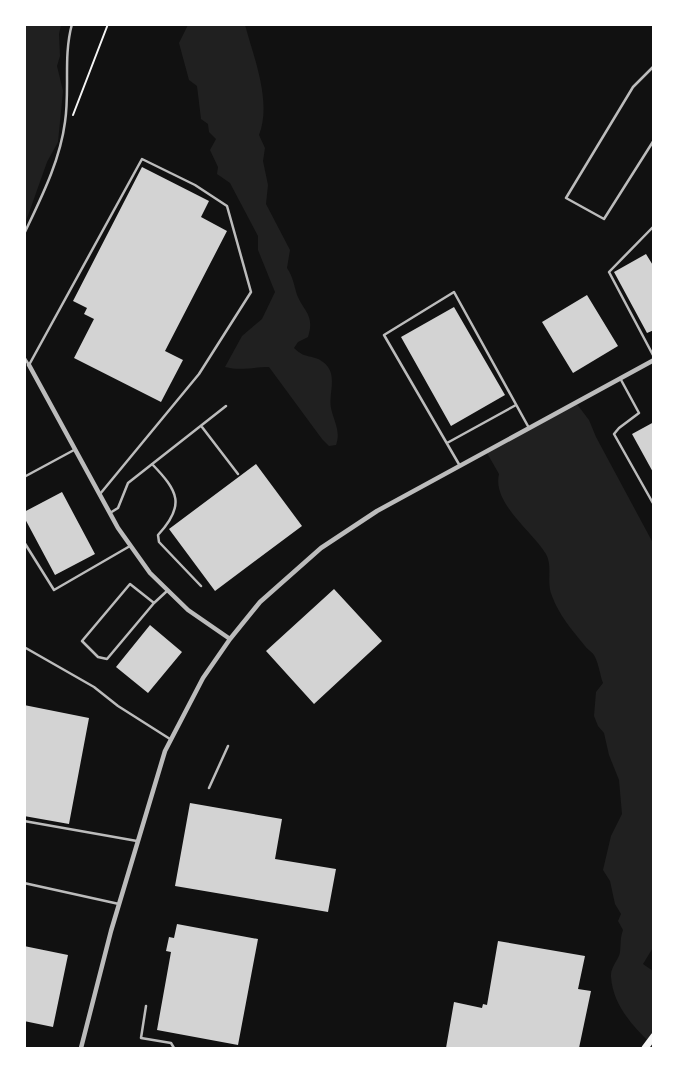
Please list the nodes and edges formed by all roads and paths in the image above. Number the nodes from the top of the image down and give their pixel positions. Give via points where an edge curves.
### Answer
1 (72, 24) edge
2 (108, 24) edge
3 (653, 66) edge
4 (72, 118) dead end
5 (653, 140) edge
6 (653, 226) edge
7 (24, 234) edge
8 (24, 357) edge
9 (653, 358) edge
10 (29, 365) junction
11 (620, 378) junction
12 (516, 405) junction
13 (226, 406) dead end
14 (201, 426) junction
15 (529, 428) junction
16 (447, 443) junction
17 (74, 450) junction
18 (152, 463) junction
19 (460, 467) junction
20 (238, 474) dead end
21 (24, 477) edge
22 (100, 494) junction
23 (653, 505) edge
24 (110, 513) junction
25 (24, 541) edge
26 (130, 546) junction
27 (201, 586) dead end
28 (167, 591) junction
29 (154, 603) junction
30 (230, 639) junction
31 (24, 648) edge
32 (170, 739) junction
33 (228, 746) dead end
34 (209, 788) dead end
35 (24, 821) edge
36 (137, 841) junction
37 (24, 883) edge
38 (119, 904) junction
39 (146, 1006) dead end
40 (653, 1036) edge
41 (81, 1048) edge
42 (174, 1048) edge
43 (645, 1048) edge

1 - 7 lane via 65,125 48,181
2 - 4 path
3 - 5 lane via 633,88 566,198 604,219
6 - 9 lane via 609,272
8 - 10 lane
9 - 11 street
10 - 17 street
10 - 22 lane via 142,159 228,205 251,292 200,374
11 - 15 street
11 - 23 lane via 639,413 614,434
12 - 15 lane
12 - 16 lane
12 - 16 lane via 454,292 384,335
13 - 14 lane
14 - 18 lane
14 - 20 lane
15 - 19 street
16 - 19 lane
17 - 21 lane
17 - 22 street
18 - 24 lane via 128,484 118,508
18 - 27 lane via 176,496 177,509 158,535 159,542
19 - 30 street via 377,511 321,548 268,594
22 - 24 street
24 - 26 street
25 - 26 lane via 54,590
26 - 28 street
28 - 29 lane
28 - 30 street
29 - 29 lane via 107,659 82,642 130,584
30 - 32 street
31 - 32 lane
32 - 36 street
33 - 34 lane
35 - 36 lane
36 - 38 street
37 - 38 lane
38 - 41 street
39 - 42 lane via 141,1038 171,1043
40 - 43 main road

